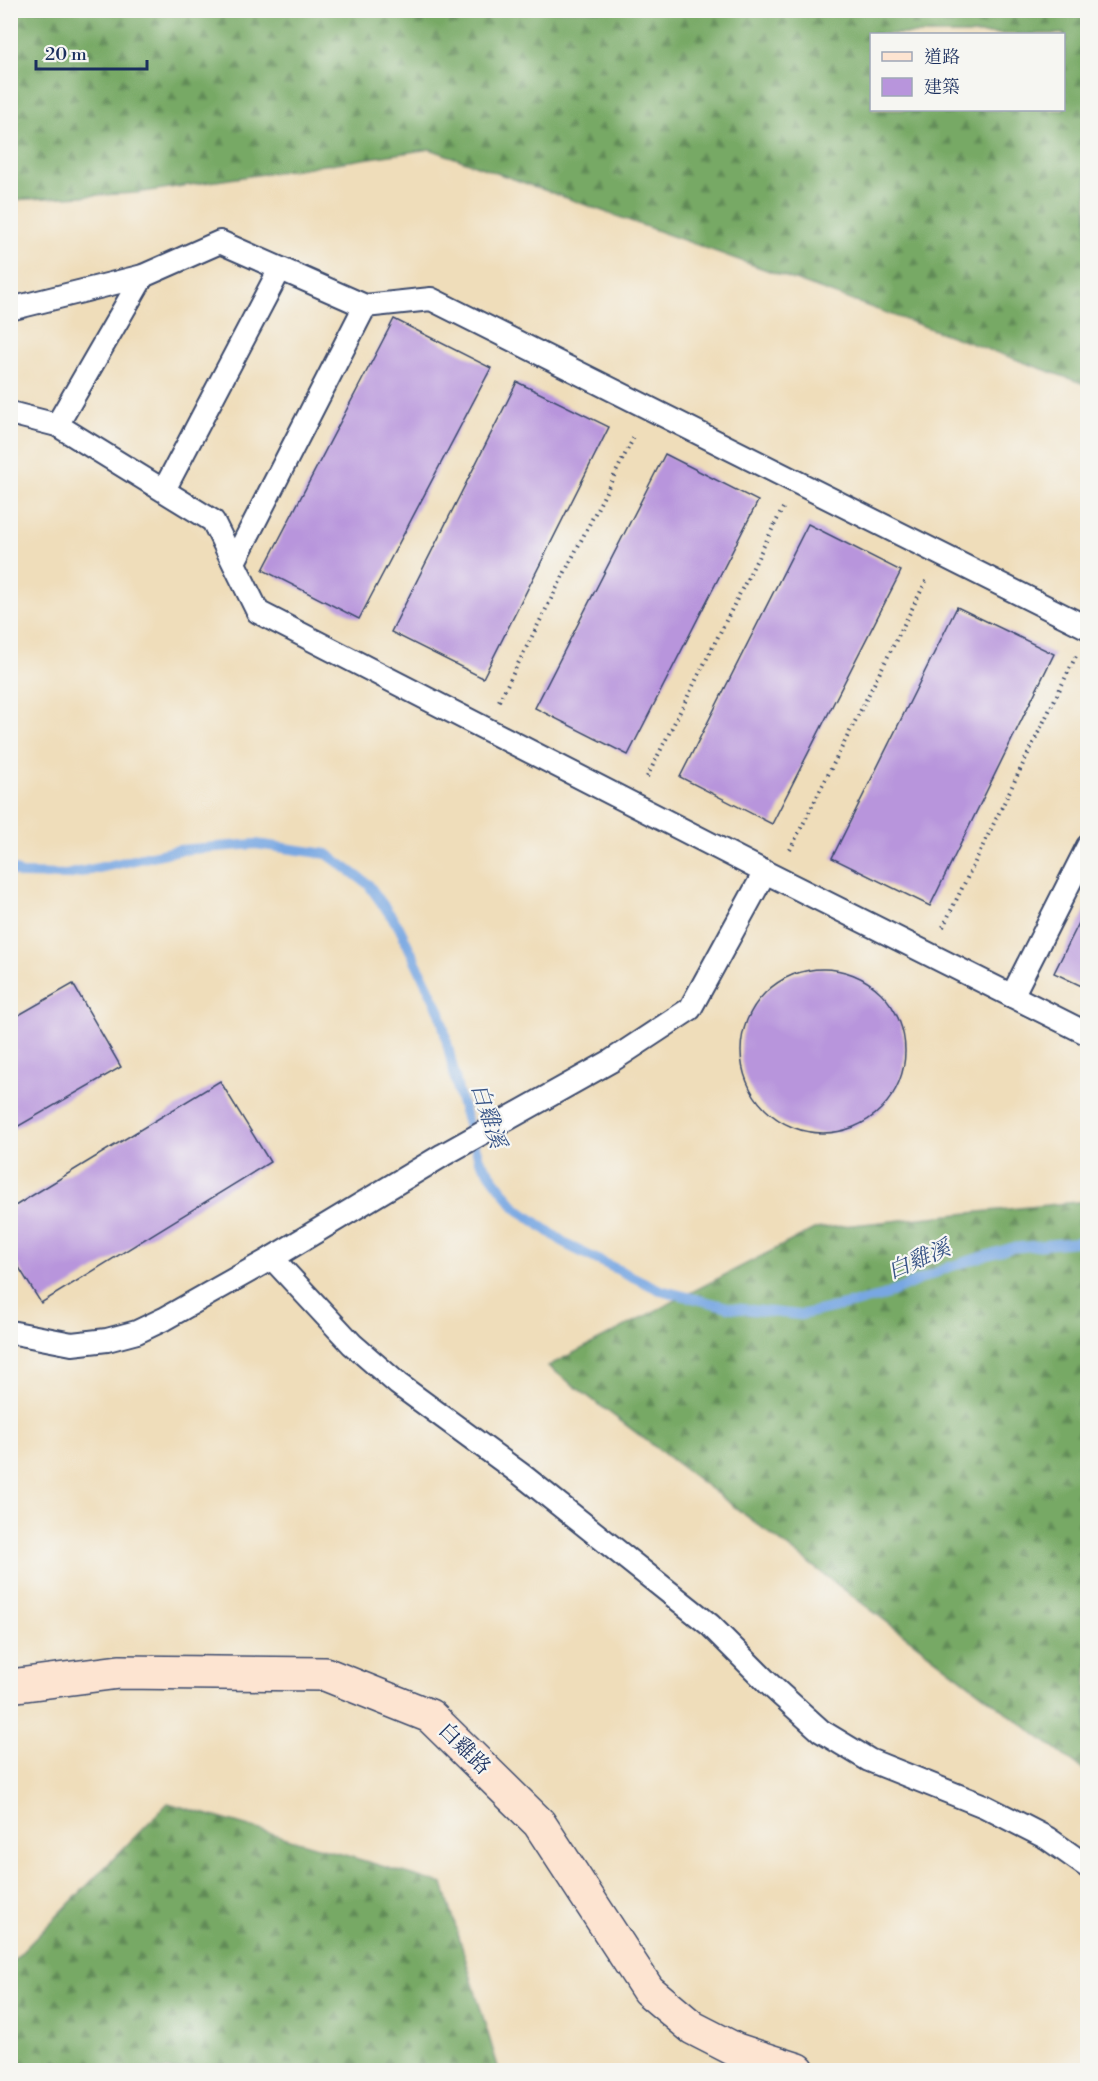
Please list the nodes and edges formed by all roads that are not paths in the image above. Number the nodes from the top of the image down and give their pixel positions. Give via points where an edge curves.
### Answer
1 (280, 269) junction
2 (143, 276) junction
3 (365, 306) junction
4 (10, 309) edge
5 (10, 413) edge
6 (57, 425) junction
7 (164, 490) junction
8 (234, 562) junction
9 (1088, 628) edge
10 (1088, 846) edge
11 (771, 875) junction
12 (1011, 996) junction
13 (1088, 1034) edge
14 (272, 1258) junction
15 (10, 1332) edge
16 (10, 1686) edge
17 (1088, 1868) edge
18 (798, 2070) edge

1 - 2 lane via 220,242
1 - 3 lane
1 - 7 lane
2 - 4 lane
2 - 6 lane
3 - 8 lane
3 - 9 lane via 431,298
5 - 6 lane
6 - 7 lane
7 - 8 lane via 213,521
8 - 11 lane via 258,612
10 - 12 lane
11 - 12 lane
11 - 14 lane via 690,1009 611,1061 443,1155
12 - 13 lane
14 - 15 lane via 137,1332 72,1344
14 - 17 lane via 352,1344 710,1625 821,1731 869,1760 984,1806 1047,1838
16 - 18 street, 白雞路 via 119,1672 325,1674 430,1716 539,1823 648,1990 693,2028 736,2049

